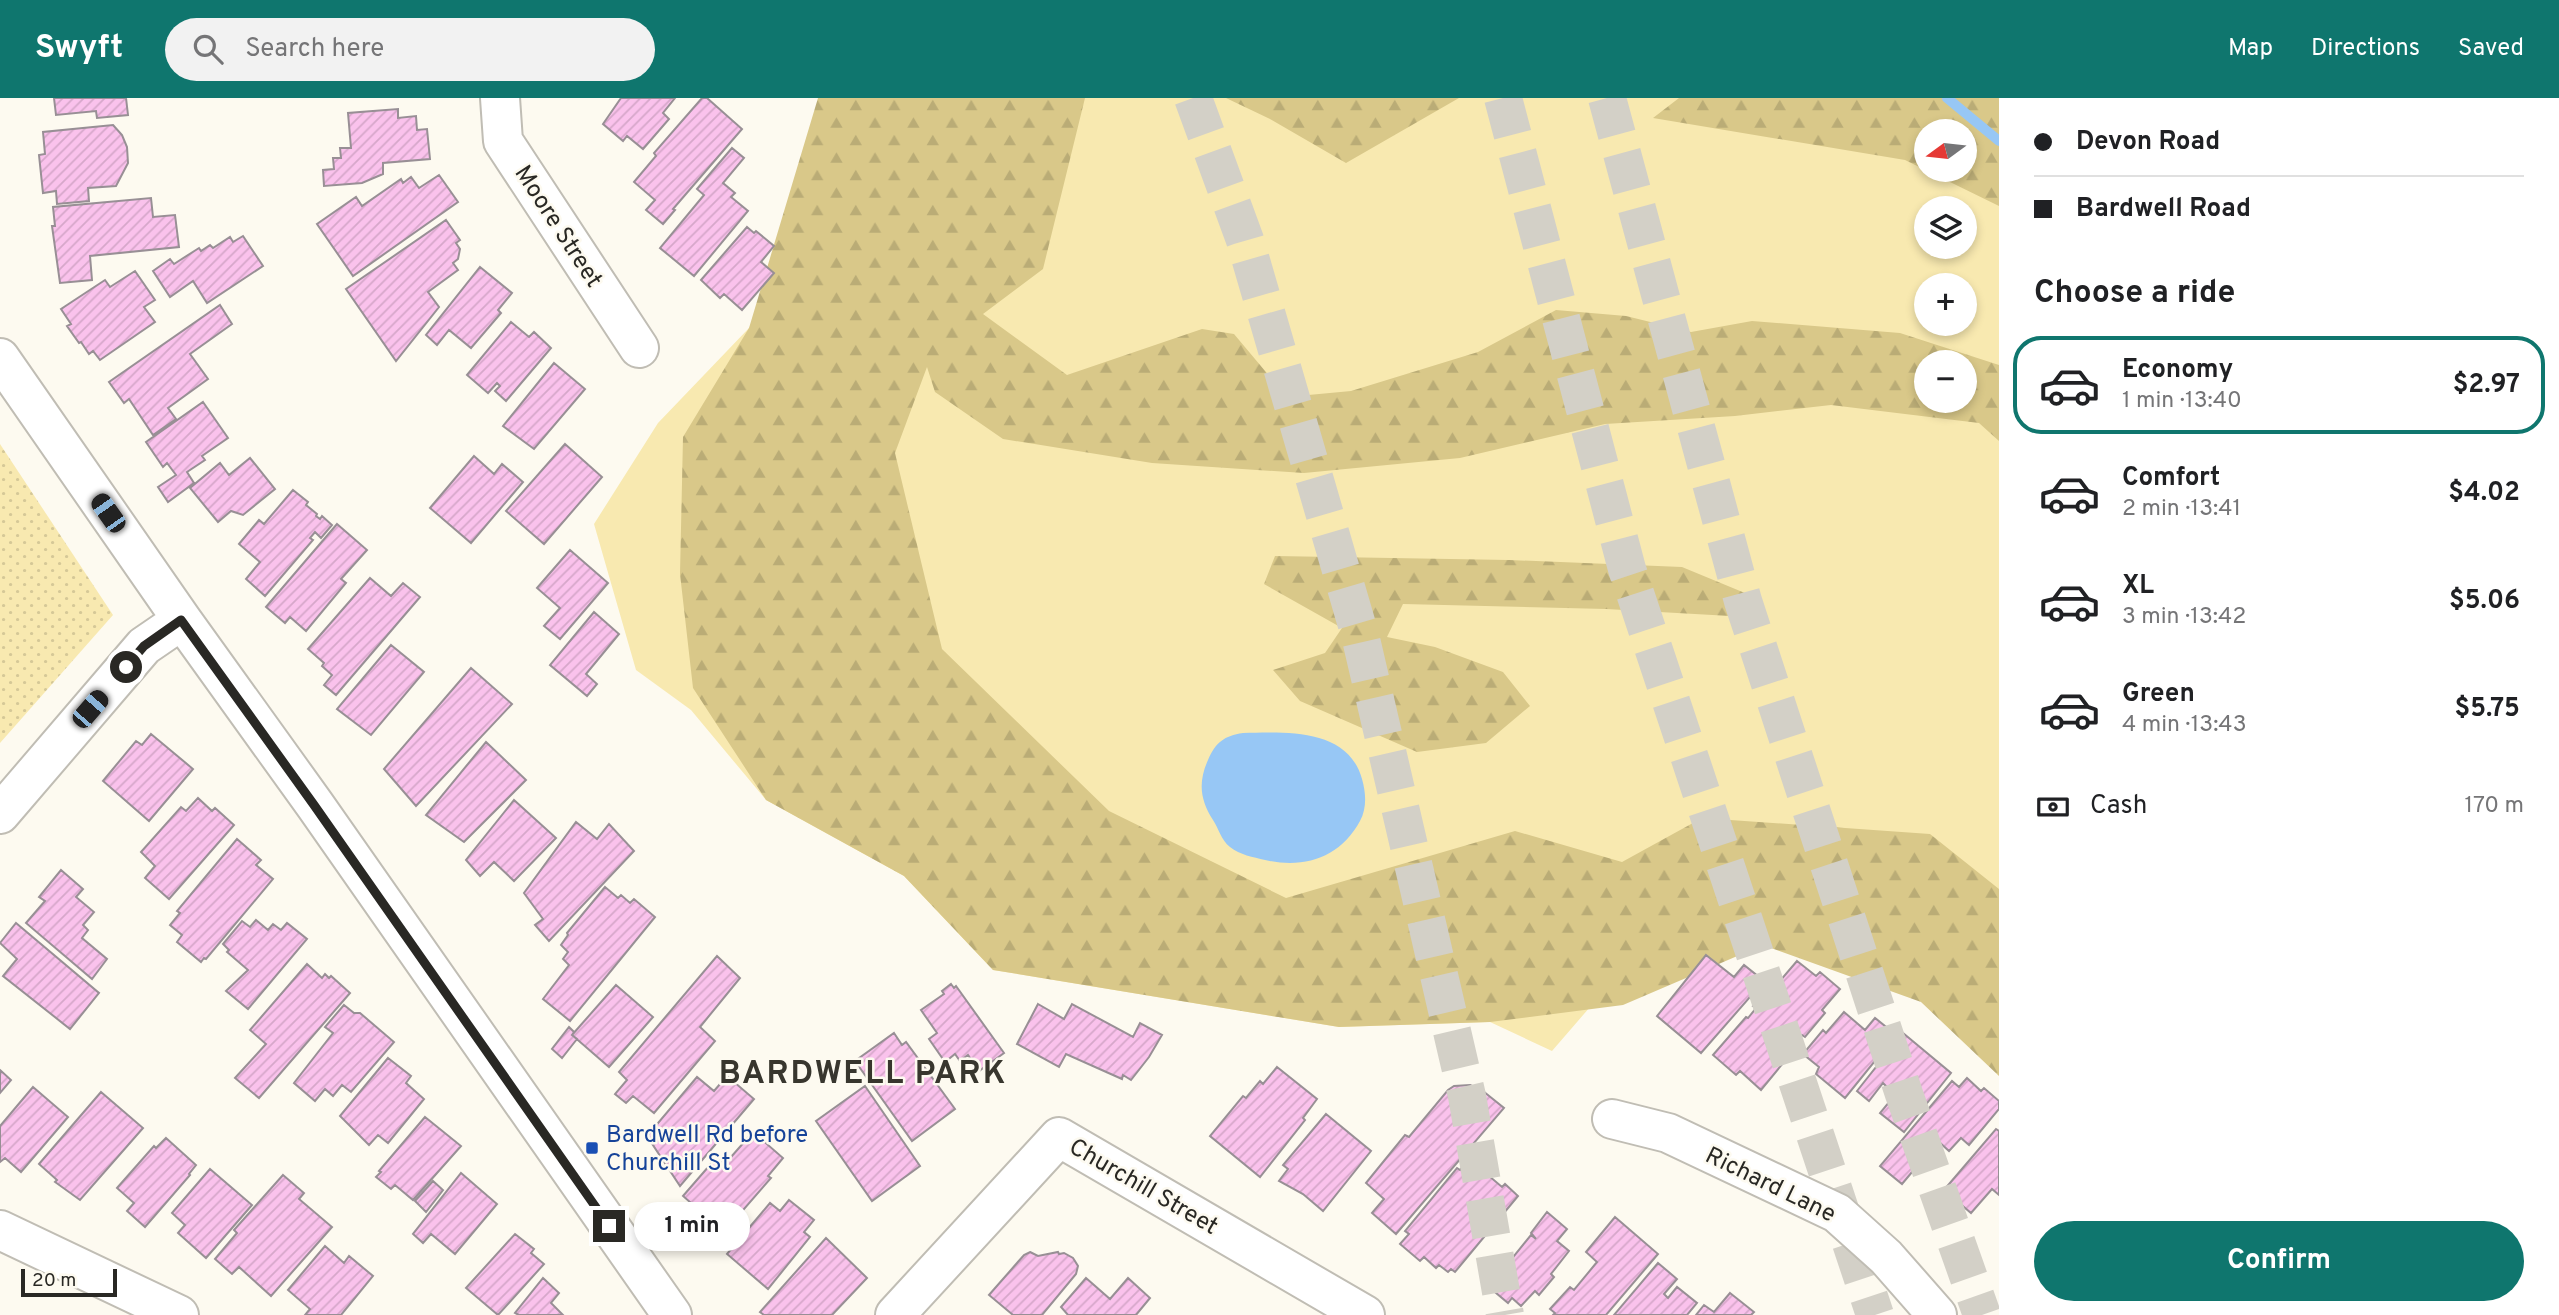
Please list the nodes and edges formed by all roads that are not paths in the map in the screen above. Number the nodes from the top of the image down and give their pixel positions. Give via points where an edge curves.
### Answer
1 (500, 98) edge
2 (639, 348) dead end
3 (6, 383) edge
4 (181, 620) junction
5 (0, 814) edge
6 (1612, 1119) dead end
7 (0, 1230) edge
8 (179, 1315) edge
9 (671, 1315) edge
10 (895, 1315) edge
11 (1365, 1315) edge
12 (1937, 1315) edge

1 - 2 street, Moore Street via 503,141
3 - 4 street
4 - 5 street via 144,646
4 - 9 street
6 - 12 street, Richard Lane via 1668,1133 1837,1213 1886,1257
7 - 8 street
10 - 11 street, Churchill Street via 1059,1137

